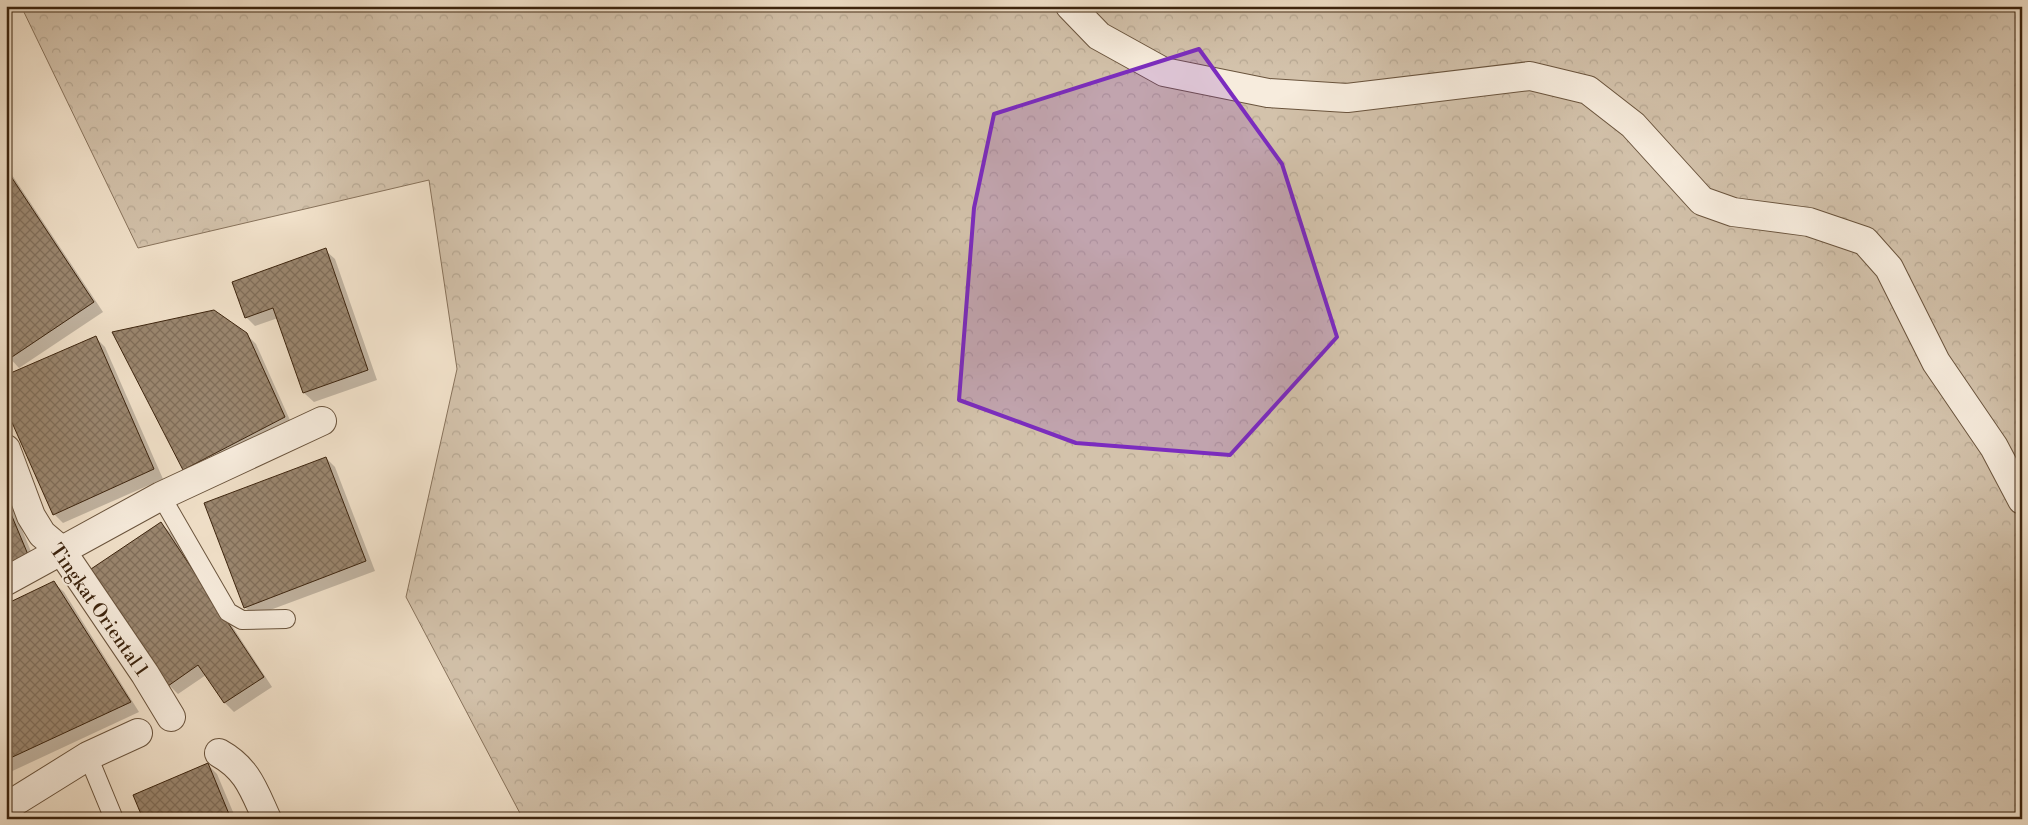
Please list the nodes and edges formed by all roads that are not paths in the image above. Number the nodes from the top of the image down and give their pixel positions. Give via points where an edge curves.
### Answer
1 (1070, 6) edge
2 (322, 421) dead end
3 (6, 449) edge
4 (161, 496) junction
5 (2022, 500) edge
6 (61, 550) junction
7 (6, 581) edge
8 (286, 619) dead end
9 (171, 717) dead end
10 (138, 733) dead end
11 (219, 752) dead end
12 (88, 756) junction
13 (6, 807) edge
14 (114, 819) edge
15 (267, 819) edge

1 - 5 street via 1099,36 1164,72 1268,93 1347,98 1530,76 1588,90 1632,125 1702,201 1733,212 1809,222 1865,241 1889,268 1936,362 1994,447
2 - 4 street
3 - 6 street, Tingkat Oriental 1 via 31,516 42,534
4 - 6 street
4 - 8 lane via 228,612 242,620
6 - 7 street
6 - 9 street, Tingkat Oriental 1
10 - 12 street
11 - 15 street via 245,773
12 - 13 street
12 - 14 lane

